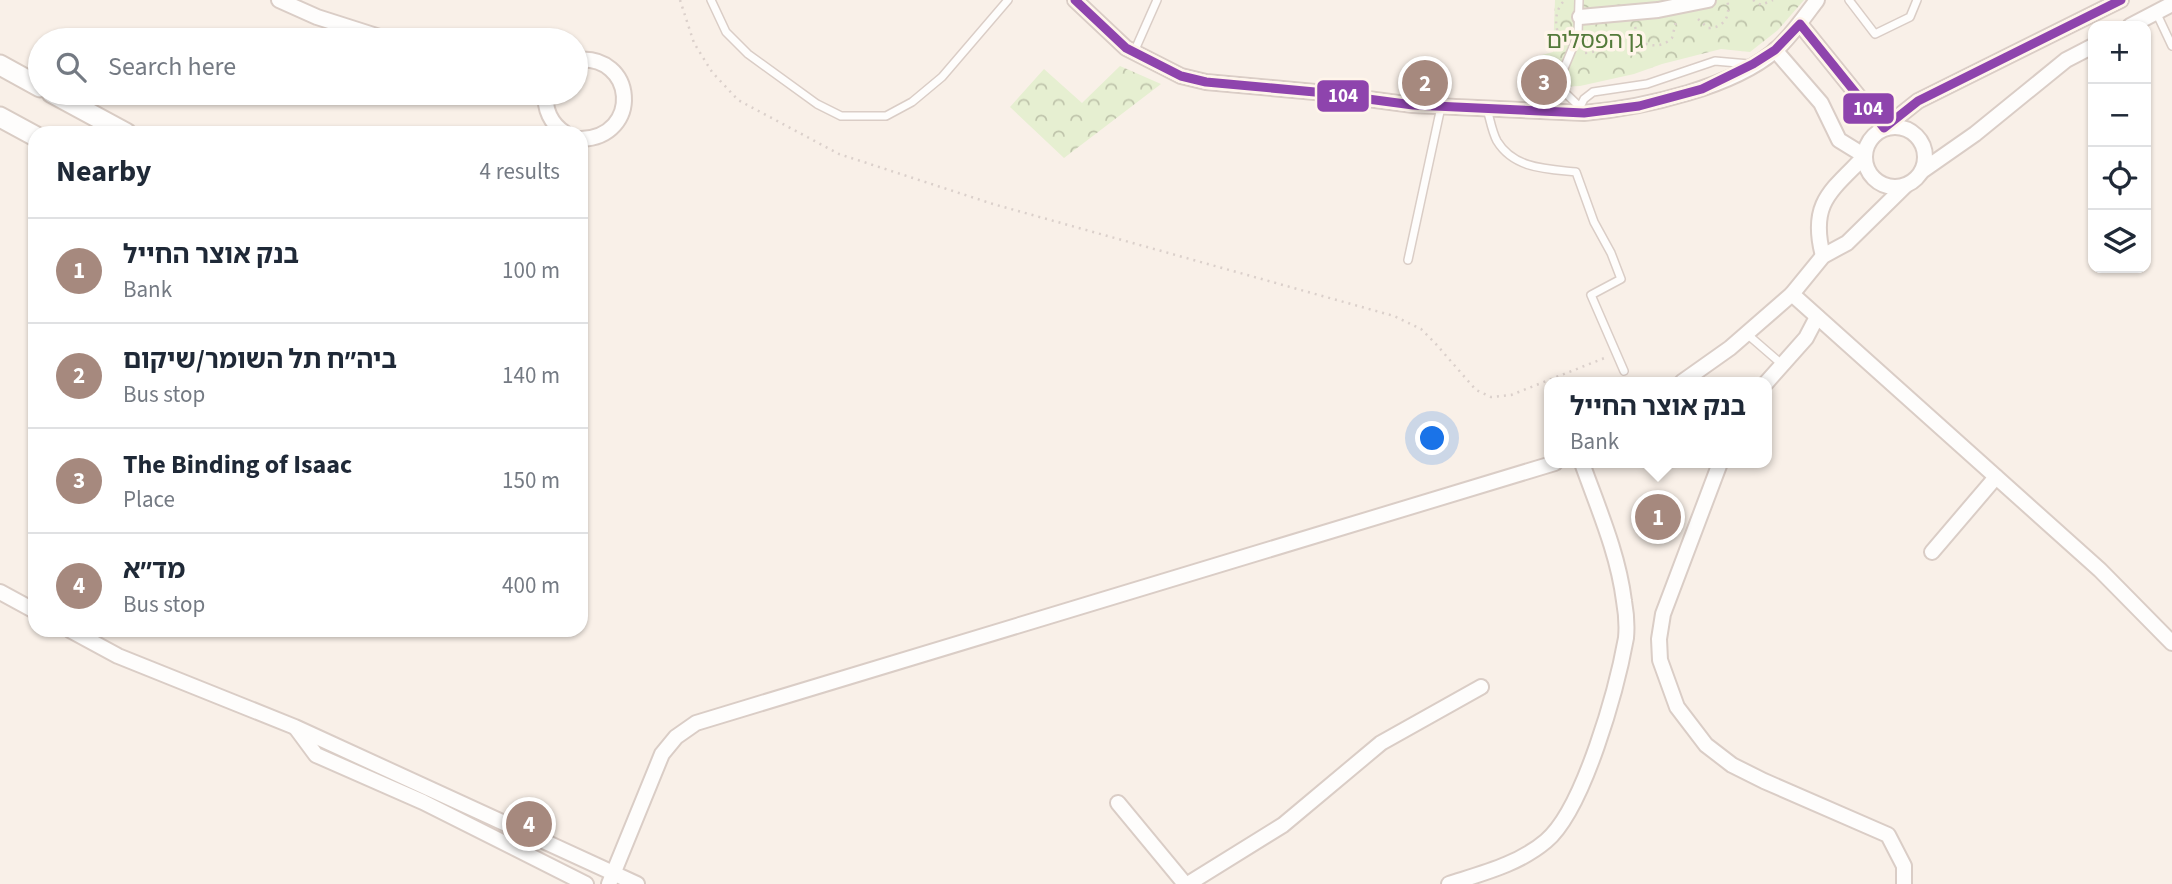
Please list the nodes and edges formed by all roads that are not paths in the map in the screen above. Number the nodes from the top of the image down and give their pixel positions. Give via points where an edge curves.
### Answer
1 (279, 0) edge
2 (711, 0) edge
3 (1008, 0) edge
4 (1074, 0) edge
5 (1157, 0) edge
6 (1579, 0) edge
7 (1708, 0) edge
8 (1817, 0) edge
9 (1849, 0) edge
10 (1917, 0) edge
11 (2121, 0) edge
12 (2172, 4) edge
13 (2156, 12) junction
14 (1580, 17) junction
15 (2139, 21) edge
16 (1800, 24) junction
17 (351, 28) edge
18 (2172, 46) edge
19 (2088, 49) edge
20 (1775, 50) junction
21 (1134, 52) junction
22 (588, 60) edge
23 (1753, 64) junction
24 (0, 65) edge
25 (28, 80) edge
26 (74, 105) edge
27 (547, 105) edge
28 (1441, 107) junction
29 (1487, 109) junction
30 (1578, 110) junction
31 (0, 117) edge
32 (113, 126) edge
33 (551, 126) edge
34 (1884, 128) junction
35 (28, 132) edge
36 (596, 137) junction
37 (588, 138) edge
38 (588, 146) edge
39 (1865, 156) junction
40 (1922, 171) junction
41 (1905, 186) junction
42 (1823, 256) junction
43 (1408, 260) dead end
44 (1792, 294) junction
45 (1817, 317) junction
46 (1746, 334) junction
47 (1777, 360) dead end
48 (1624, 371) dead end
49 (1689, 377) edge
50 (1771, 377) edge
51 (1544, 466) edge
52 (1584, 468) edge
53 (1718, 468) edge
54 (1996, 478) junction
55 (1932, 552) dead end
56 (0, 592) edge
57 (28, 607) edge
58 (83, 637) edge
59 (2172, 643) edge
60 (1481, 687) dead end
61 (295, 727) junction
62 (1118, 803) dead end
63 (611, 878) edge
64 (586, 884) edge
65 (637, 884) edge
66 (1186, 884) edge
67 (1449, 884) edge
68 (1904, 884) edge

1 - 17 street
2 - 3 lane via 726,32 748,54 841,116 886,116 912,102 942,77
4 - 21 street
5 - 21 lane
6 - 14 lane
7 - 14 street
8 - 16 street
9 - 10 lane via 1875,34 1910,18
11 - 34 street via 1918,101
12 - 13 street
13 - 15 street
13 - 18 lane
14 - 30 lane via 1576,42 1560,78 1562,89
16 - 20 street
16 - 34 street
19 - 40 street
20 - 23 street
20 - 39 street via 1821,103 1839,140
21 - 28 street via 1181,76 1206,82
22 - 36 street via 614,72 625,103 618,121
23 - 30 street via 1702,89 1670,98 1612,111
23 - 30 lane via 1715,61 1647,85 1593,92
24 - 25 street
26 - 32 street
27 - 33 street
28 - 29 street
28 - 43 lane
29 - 30 street
29 - 48 lane via 1496,140 1509,154 1529,166 1576,172 1621,279 1591,295
31 - 35 street
34 - 39 street via 1870,139
34 - 40 street via 1902,127 1916,134 1924,148
36 - 37 street
36 - 38 street
39 - 41 street via 1874,179 1889,187
39 - 42 street via 1828,194 1818,215
40 - 41 street
41 - 42 street via 1847,243
42 - 44 street
44 - 45 street
44 - 46 street
45 - 50 street via 1806,338
45 - 54 street
46 - 47 lane
46 - 49 street
51 - 63 street via 696,723 662,754
52 - 67 street via 1616,559 1624,601 1626,636 1600,740 1567,816 1547,840 1509,864
53 - 68 street via 1663,614 1660,660 1677,707 1706,745 1732,765 1888,835 1903,866
54 - 55 street
54 - 59 street via 2100,570
56 - 57 street
58 - 61 street via 118,656
60 - 66 street via 1381,743 1283,825
61 - 63 street
61 - 64 street via 316,755 423,802
62 - 66 street
63 - 65 street

